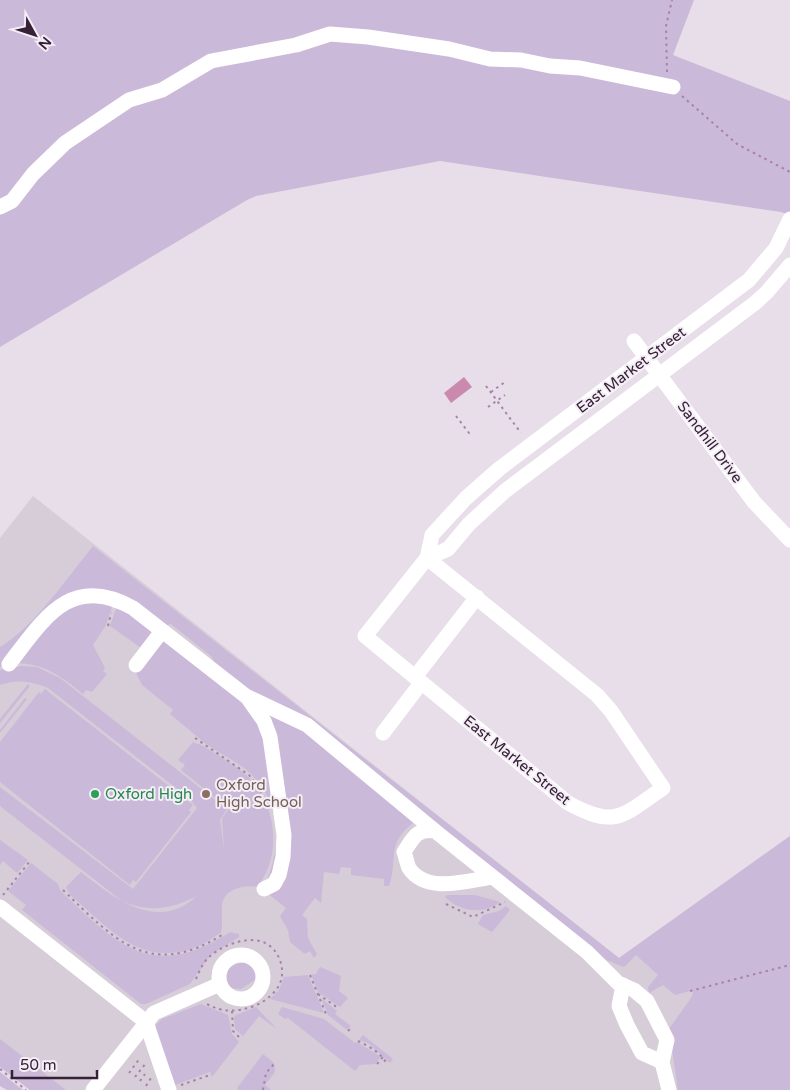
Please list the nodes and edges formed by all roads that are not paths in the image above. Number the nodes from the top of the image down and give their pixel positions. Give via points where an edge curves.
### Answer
1 (673, 88) road end
2 (0, 207) edge
3 (790, 219) edge
4 (790, 265) edge
5 (634, 341) dead end
6 (647, 359) junction
7 (659, 375) junction
8 (545, 435) junction
9 (557, 452) junction
10 (790, 540) edge
11 (427, 558) junction
12 (477, 598) junction
13 (162, 631) junction
14 (9, 664) dead end
15 (136, 666) dead end
16 (418, 680) junction
17 (247, 697) junction
18 (382, 733) dead end
19 (435, 831) junction
20 (492, 877) junction
21 (264, 889) dead end
22 (0, 906) edge
23 (220, 984) dead end
24 (623, 985) junction
25 (146, 1022) junction
26 (662, 1062) junction
27 (171, 1089) edge
28 (92, 1090) edge
29 (669, 1090) edge

1 - 2 street via 580,68 490,59 449,49 330,34 296,45 211,61 162,90 129,100 65,143 33,174 12,201
3 - 6 street, East Market Street via 776,248 749,280
4 - 7 street, East Market Street via 755,303
5 - 6 street, Sandhill Drive
6 - 7 street, Sandhill Drive
6 - 8 street, East Market Street
7 - 9 street, East Market Street
7 - 10 street, Sandhill Drive via 754,502
8 - 9 street
8 - 11 street, East Market Street via 484,482 446,518 432,535
9 - 11 street, East Market Street via 487,507 448,549
11 - 12 street, East Market Street
11 - 16 street, East Market Street via 365,636
12 - 16 street
12 - 16 street, East Market Street via 598,695 662,788 625,814 606,819 586,813 568,803
13 - 14 street via 118,600 101,595 80,596 62,603 47,616
13 - 15 street
13 - 17 street
16 - 18 street
17 - 19 street via 307,725
17 - 21 street via 264,721 270,738 284,835 279,875 274,884
19 - 20 street
19 - 20 street via 424,829 414,835 404,852 409,867 423,880 445,884
20 - 24 street via 587,952
22 - 25 street
23 - 25 street via 154,1012
24 - 26 street via 647,1001 667,1040
24 - 26 street via 619,1006 627,1025 642,1053
25 - 27 street
25 - 28 street
26 - 29 street

